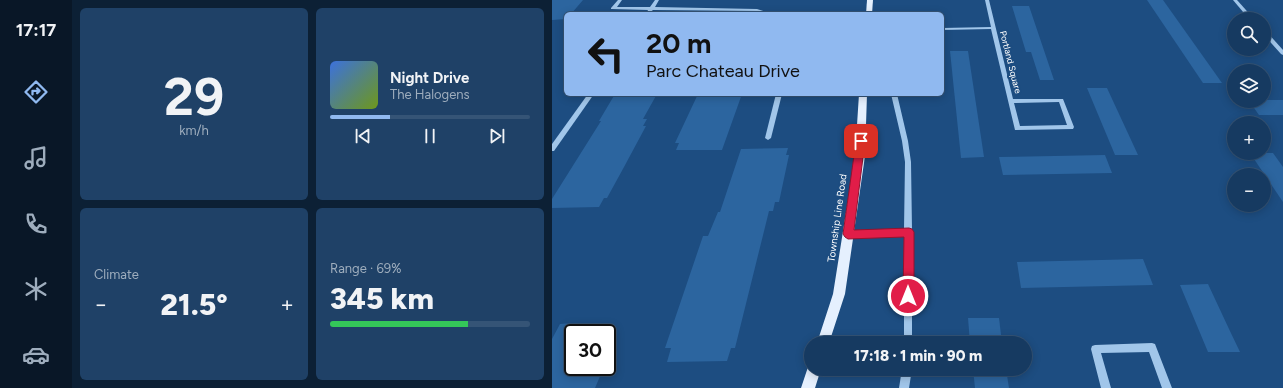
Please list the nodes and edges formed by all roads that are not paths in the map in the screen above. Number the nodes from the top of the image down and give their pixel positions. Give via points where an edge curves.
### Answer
1 (620, 0) edge
2 (657, 0) edge
3 (870, 0) edge
4 (987, 0) edge
5 (1235, 0) edge
6 (651, 9) junction
7 (649, 12) edge
8 (764, 12) edge
9 (869, 12) edge
10 (1246, 12) edge
11 (993, 28) junction
12 (944, 29) edge
13 (1271, 40) edge
14 (1283, 53) edge
15 (590, 96) edge
16 (778, 96) edge
17 (863, 96) edge
18 (894, 96) edge
19 (1011, 101) junction
20 (768, 138) dead end
21 (552, 149) edge
22 (909, 232) junction
23 (848, 234) junction
24 (825, 336) edge
25 (908, 336) edge
26 (812, 376) edge
27 (906, 376) edge
28 (808, 388) edge
29 (904, 388) edge
30 (1106, 388) edge
31 (1167, 388) edge

1 - 6 street via 613,8
2 - 6 street
3 - 9 main road
4 - 11 street, Portland Square
5 - 10 street
6 - 7 street
6 - 8 street
11 - 12 street, Portland Square
11 - 19 street, Portland Square
13 - 14 street
15 - 21 street
16 - 20 street
17 - 23 main road, Township Line Road via 860,156
18 - 22 street via 908,162
19 - 19 street, Portland Square via 1061,100 1071,127 1018,128
22 - 23 street
22 - 25 street
23 - 24 main road, Township Line Road via 839,294
26 - 28 main road
27 - 29 street
30 - 31 street via 1095,348 1152,347

